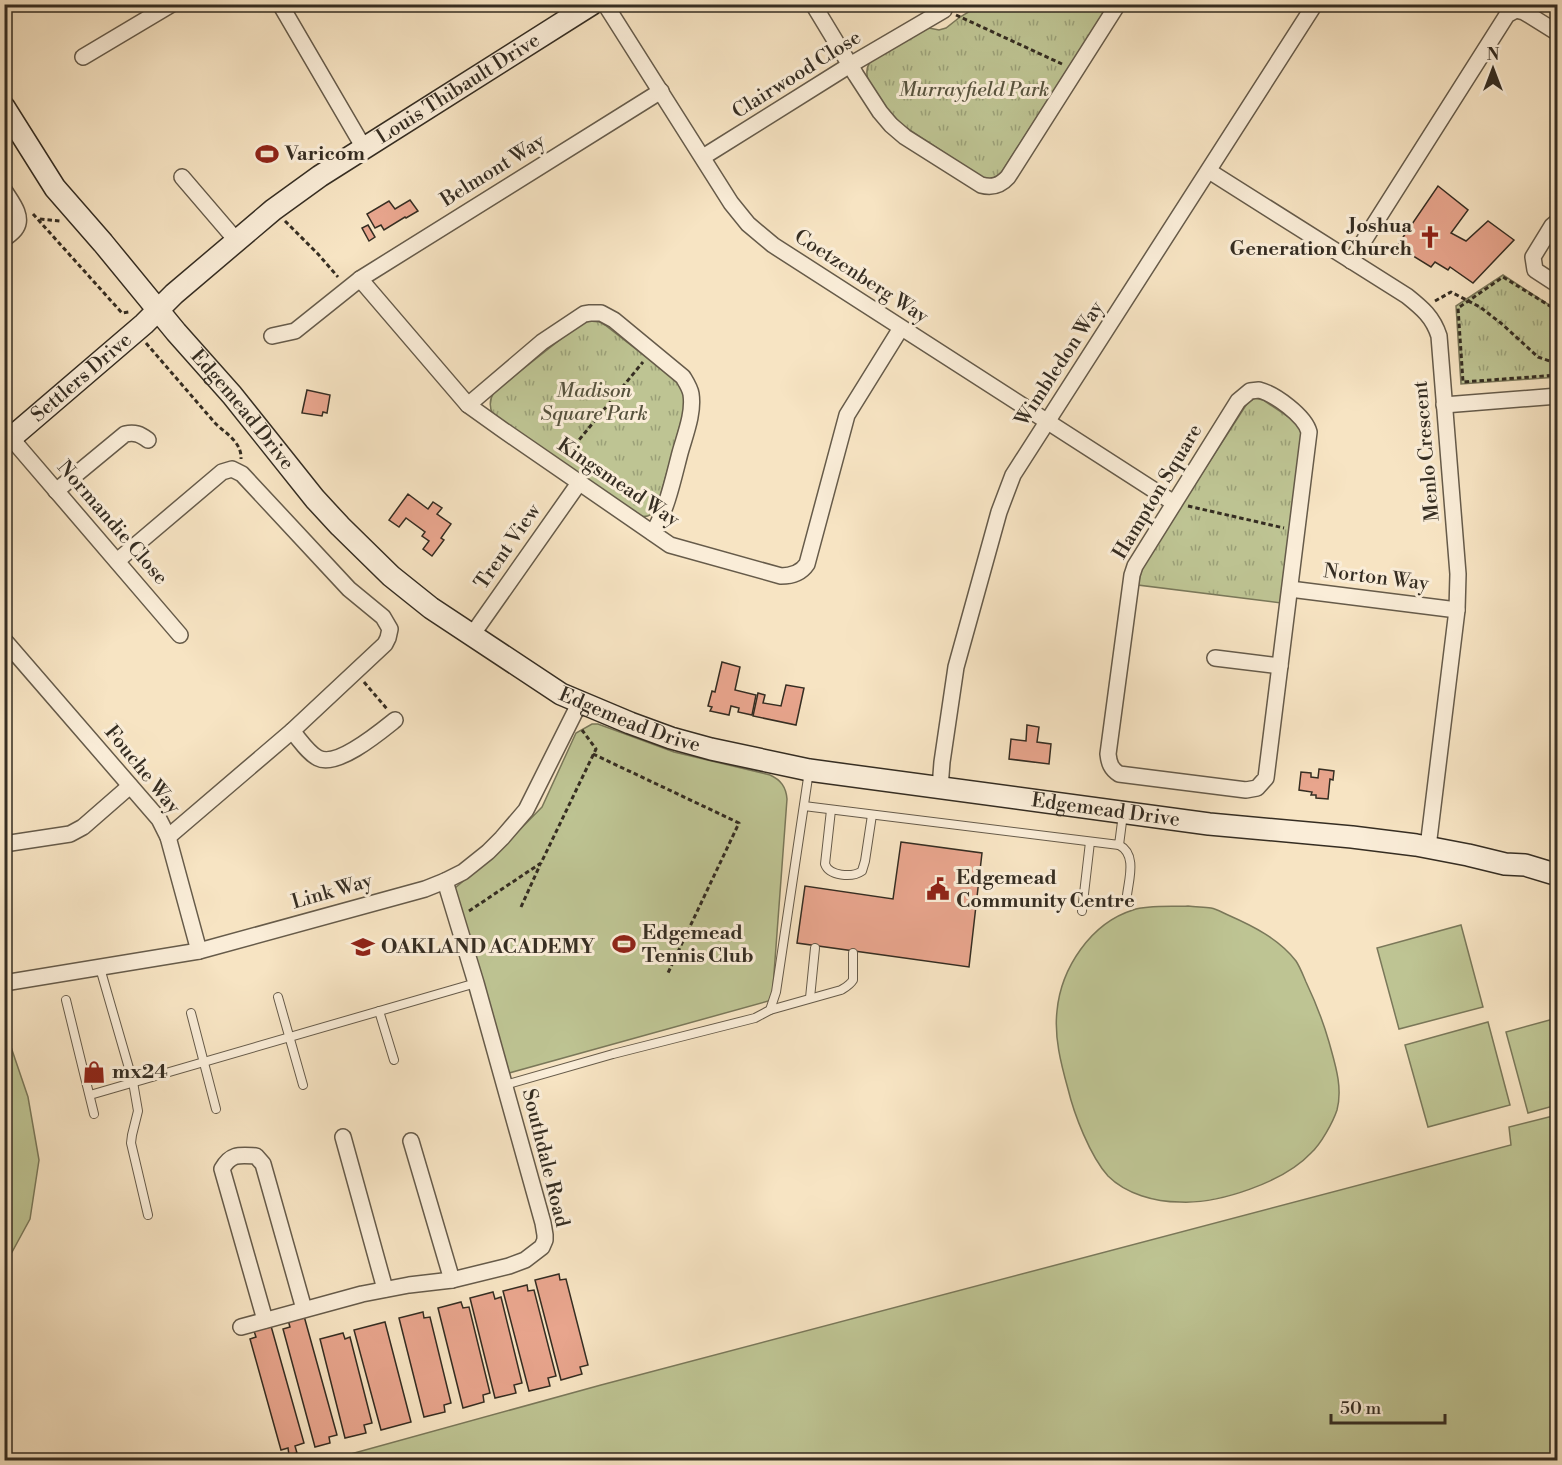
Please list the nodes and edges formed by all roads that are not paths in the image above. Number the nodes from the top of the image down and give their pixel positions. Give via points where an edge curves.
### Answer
1 (172, 4) edge
2 (280, 4) edge
3 (592, 4) edge
4 (605, 4) edge
5 (813, 4) edge
6 (1118, 4) edge
7 (1315, 4) edge
8 (944, 10) road end
9 (1557, 33) edge
10 (83, 57) dead end
11 (850, 65) junction
12 (661, 91) junction
13 (4, 107) edge
14 (364, 148) junction
15 (703, 157) junction
16 (1209, 171) junction
17 (182, 177) dead end
18 (4, 190) edge
19 (1557, 221) edge
20 (4, 238) edge
21 (236, 240) junction
22 (1351, 261) junction
23 (353, 284) junction
24 (1557, 285) edge
25 (158, 311) junction
26 (901, 328) junction
27 (272, 336) dead end
28 (1557, 396) edge
29 (468, 405) junction
30 (1444, 405) junction
31 (1047, 422) junction
32 (148, 440) dead end
33 (8, 441) edge
34 (579, 483) junction
35 (56, 491) junction
36 (1174, 503) junction
37 (653, 533) junction
38 (117, 561) junction
39 (1290, 589) junction
40 (1457, 610) junction
41 (180, 635) dead end
42 (472, 635) junction
43 (4, 640) edge
44 (1215, 658) dead end
45 (1280, 666) junction
46 (580, 702) junction
47 (395, 720) road end
48 (292, 731) junction
49 (809, 770) junction
50 (130, 786) junction
51 (940, 788) junction
52 (804, 806) junction
53 (831, 810) junction
54 (1123, 813) junction
55 (872, 815) junction
56 (168, 837) junction
57 (1090, 842) junction
58 (4, 844) edge
59 (1119, 845) junction
60 (1428, 847) junction
61 (1504, 864) junction
62 (1557, 874) edge
63 (445, 881) junction
64 (1557, 888) edge
65 (1127, 895) dead end
66 (1082, 911) dead end
67 (815, 948) dead end
68 (199, 951) junction
69 (853, 953) dead end
70 (100, 968) junction
71 (4, 983) edge
72 (476, 983) junction
73 (279, 997) dead end
74 (810, 998) junction
75 (66, 1000) dead end
76 (770, 1010) junction
77 (379, 1011) junction
78 (191, 1013) dead end
79 (289, 1037) junction
80 (394, 1060) dead end
81 (204, 1061) junction
82 (133, 1082) junction
83 (303, 1085) dead end
84 (505, 1085) junction
85 (90, 1095) junction
86 (216, 1109) dead end
87 (94, 1114) dead end
88 (343, 1137) dead end
89 (411, 1141) dead end
90 (148, 1215) dead end
91 (452, 1280) junction
92 (385, 1289) junction
93 (304, 1309) junction
94 (265, 1320) junction
95 (241, 1327) dead end

1 - 10 street
2 - 14 street
3 - 14 street, Louis Thibault Drive
4 - 12 street, Coetzenberg Way
5 - 11 street
6 - 11 street via 1008,177 999,185 981,185 905,137 880,112
7 - 16 street, Wimbledon Way
8 - 11 street, Clairwood Close
9 - 22 street via 1524,12 1516,10 1507,15
11 - 15 street, Clairwood Close
12 - 15 street, Coetzenberg Way
12 - 23 street, Belmont Way
13 - 25 street, Edgemead Drive via 55,188
14 - 21 street, Louis Thibault Drive
15 - 26 street, Coetzenberg Way via 748,224 773,245
16 - 22 street, Menlo Crescent
16 - 31 street, Wimbledon Way
17 - 21 street
18 - 20 street via 18,213 25,215
19 - 24 street via 1533,258 1535,270
21 - 25 street, Louis Thibault Drive
22 - 30 street, Menlo Crescent via 1407,296 1433,320 1439,336
23 - 27 street, Belmont Way via 295,331
23 - 29 street, Kingsmead Way
25 - 33 street, Settlers Drive
25 - 42 street, Edgemead Drive via 339,526 391,576
26 - 31 street, Coetzenberg Way
26 - 37 street, Kingsmead Way via 847,415 807,564 801,570 781,576 670,545
28 - 30 street
29 - 34 street, Kingsmead Way
29 - 37 street via 542,342 584,314 608,316 683,377 690,390 689,421
30 - 40 street, Menlo Crescent via 1458,574
31 - 36 street, Coetzenberg Way
31 - 51 street, Wimbledon Way via 1013,475 999,512 956,667
32 - 35 street via 136,433 125,434
33 - 35 street, Normandie Close
34 - 37 street, Kingsmead Way
34 - 42 street, Trent View
35 - 38 street, Normandie Close
36 - 39 street, Hampton Square via 1238,401 1250,391 1267,392 1300,415 1308,427 1309,438
36 - 45 street, Hampton Square via 1135,566 1129,588 1108,754 1113,771 1246,790 1257,788 1266,778
38 - 41 street, Normandie Close
38 - 48 street via 222,472 232,469 242,474 349,589 388,623 390,634 385,644
39 - 40 street, Norton Way
39 - 45 street, Hampton Square
40 - 60 street, Menlo Crescent
42 - 46 street, Edgemead Drive via 561,694
43 - 50 street, Fouche Way
44 - 45 street
46 - 49 street, Edgemead Drive via 711,750
46 - 63 street, Link Way via 526,810 488,852
47 - 48 street via 370,740 326,761 315,756
48 - 56 street
49 - 51 street, Edgemead Drive
49 - 52 lane
50 - 56 street, Fouche Way via 159,819
50 - 58 street via 76,832
51 - 54 street, Edgemead Drive
52 - 53 lane
52 - 76 lane via 777,992
53 - 55 lane
53 - 55 lane via 825,864 835,873 856,875 862,871
54 - 59 lane
54 - 60 street, Edgemead Drive
55 - 57 lane
56 - 68 street, Fouche Way
57 - 59 lane
57 - 66 lane
59 - 65 lane via 1126,848 1130,858
60 - 61 street, Edgemead Drive
61 - 62 street, Edgemead Drive
61 - 64 street, Edgemead Drive
63 - 68 street, Link Way
63 - 72 street, Southdale Road
67 - 74 lane
68 - 70 street, Link Way
69 - 74 lane via 851,984
70 - 71 street, Link Way
70 - 82 lane
72 - 77 lane
72 - 84 street, Southdale Road
73 - 79 lane
74 - 76 lane
75 - 85 lane
76 - 84 lane via 755,1018
77 - 79 lane
77 - 80 lane
78 - 81 lane
79 - 81 lane
79 - 83 lane
81 - 82 lane
81 - 86 lane
82 - 85 lane
82 - 90 lane via 138,1111 131,1143
84 - 91 street, Southdale Road via 545,1240 543,1247 525,1260
85 - 87 lane
88 - 92 street
89 - 91 street
91 - 92 street, Southdale Road
92 - 93 street, Southdale Road
93 - 94 street, Southdale Road
93 - 94 street via 263,1164 256,1156 234,1156 222,1169
94 - 95 street, Southdale Road

